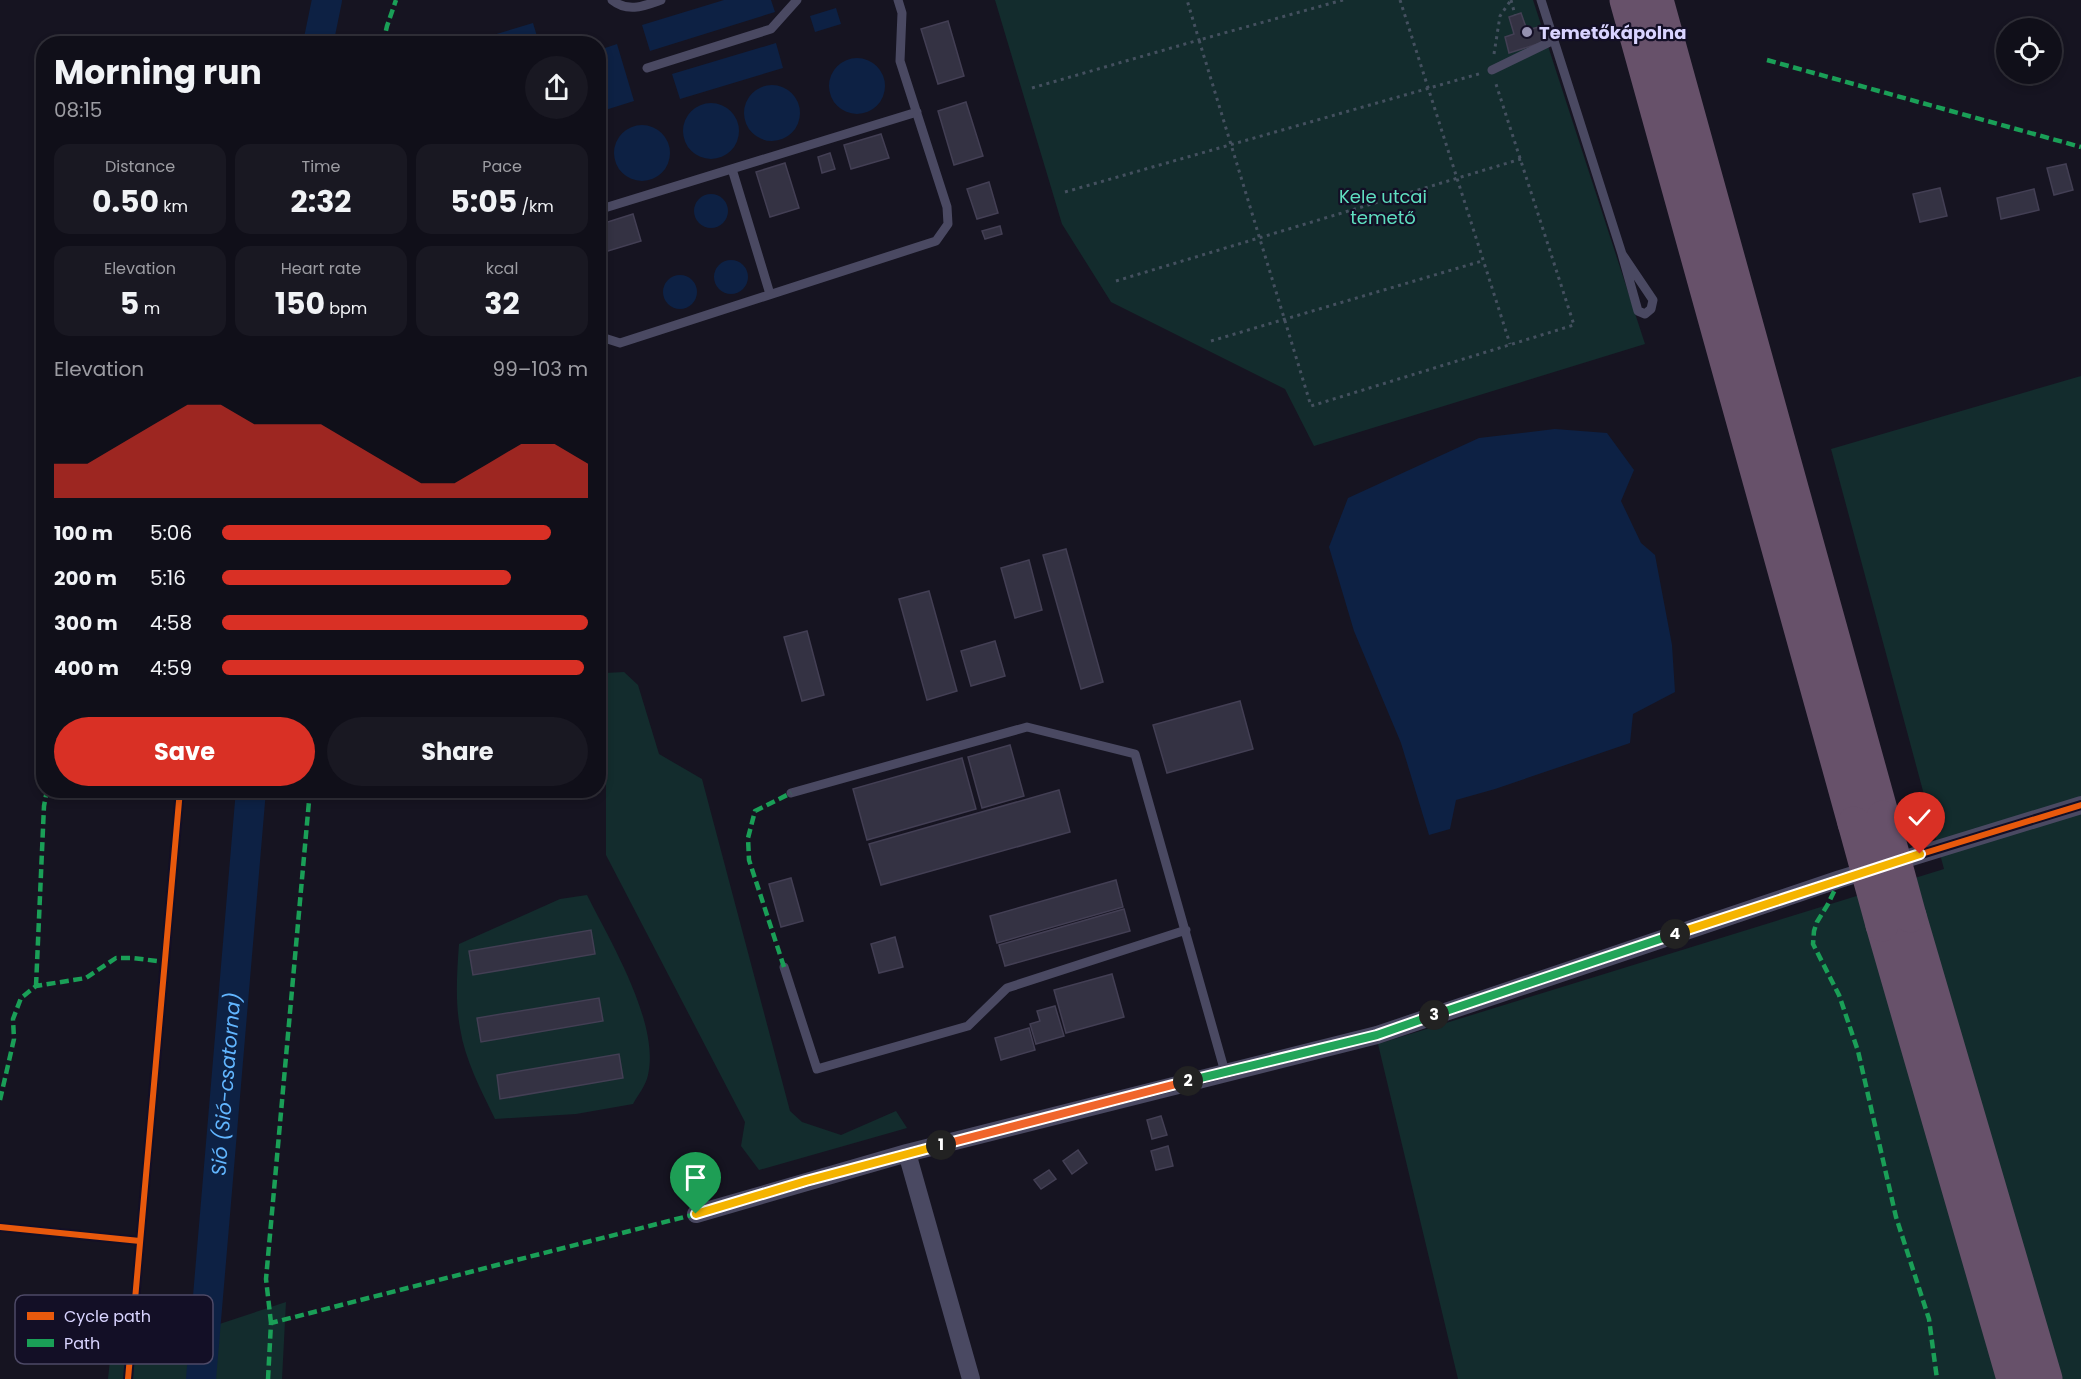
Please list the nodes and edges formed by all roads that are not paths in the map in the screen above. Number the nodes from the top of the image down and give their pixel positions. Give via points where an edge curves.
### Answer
1 (612, 0) edge
2 (661, 0) edge
3 (796, 0) edge
4 (898, 0) edge
5 (1541, 0) edge
6 (1626, 0) edge
7 (1657, 0) edge
8 (1554, 40) junction
9 (647, 68) dead end
10 (1492, 70) road end
11 (917, 112) junction
12 (732, 169) junction
13 (606, 208) edge
14 (1622, 254) junction
15 (770, 294) junction
16 (606, 339) edge
17 (792, 793) dead end
18 (2081, 805) edge
19 (1868, 820) junction
20 (1896, 920) junction
21 (1186, 930) junction
22 (784, 967) dead end
23 (1225, 1072) junction
24 (907, 1153) junction
25 (696, 1214) dead end
26 (971, 1379) edge
27 (2013, 1379) edge
28 (2046, 1379) edge

1 - 2 lane via 619,6 635,8
3 - 9 lane via 771,29
4 - 11 lane via 902,13 900,61
5 - 8 lane
6 - 19 highway
7 - 19 highway
8 - 10 lane
8 - 14 lane
11 - 12 lane
11 - 15 lane via 947,207 948,224 936,241
12 - 13 lane
12 - 15 lane
14 - 14 lane via 1638,311 1645,314 1652,309 1653,300
15 - 16 lane via 620,343
17 - 21 lane via 1027,727 1136,754
18 - 23 street via 1840,879 1377,1035
19 - 20 highway, bridge
20 - 27 highway
20 - 28 highway
21 - 22 lane via 1007,988 968,1026 818,1069
21 - 23 lane
23 - 24 street
24 - 25 street
24 - 26 street

